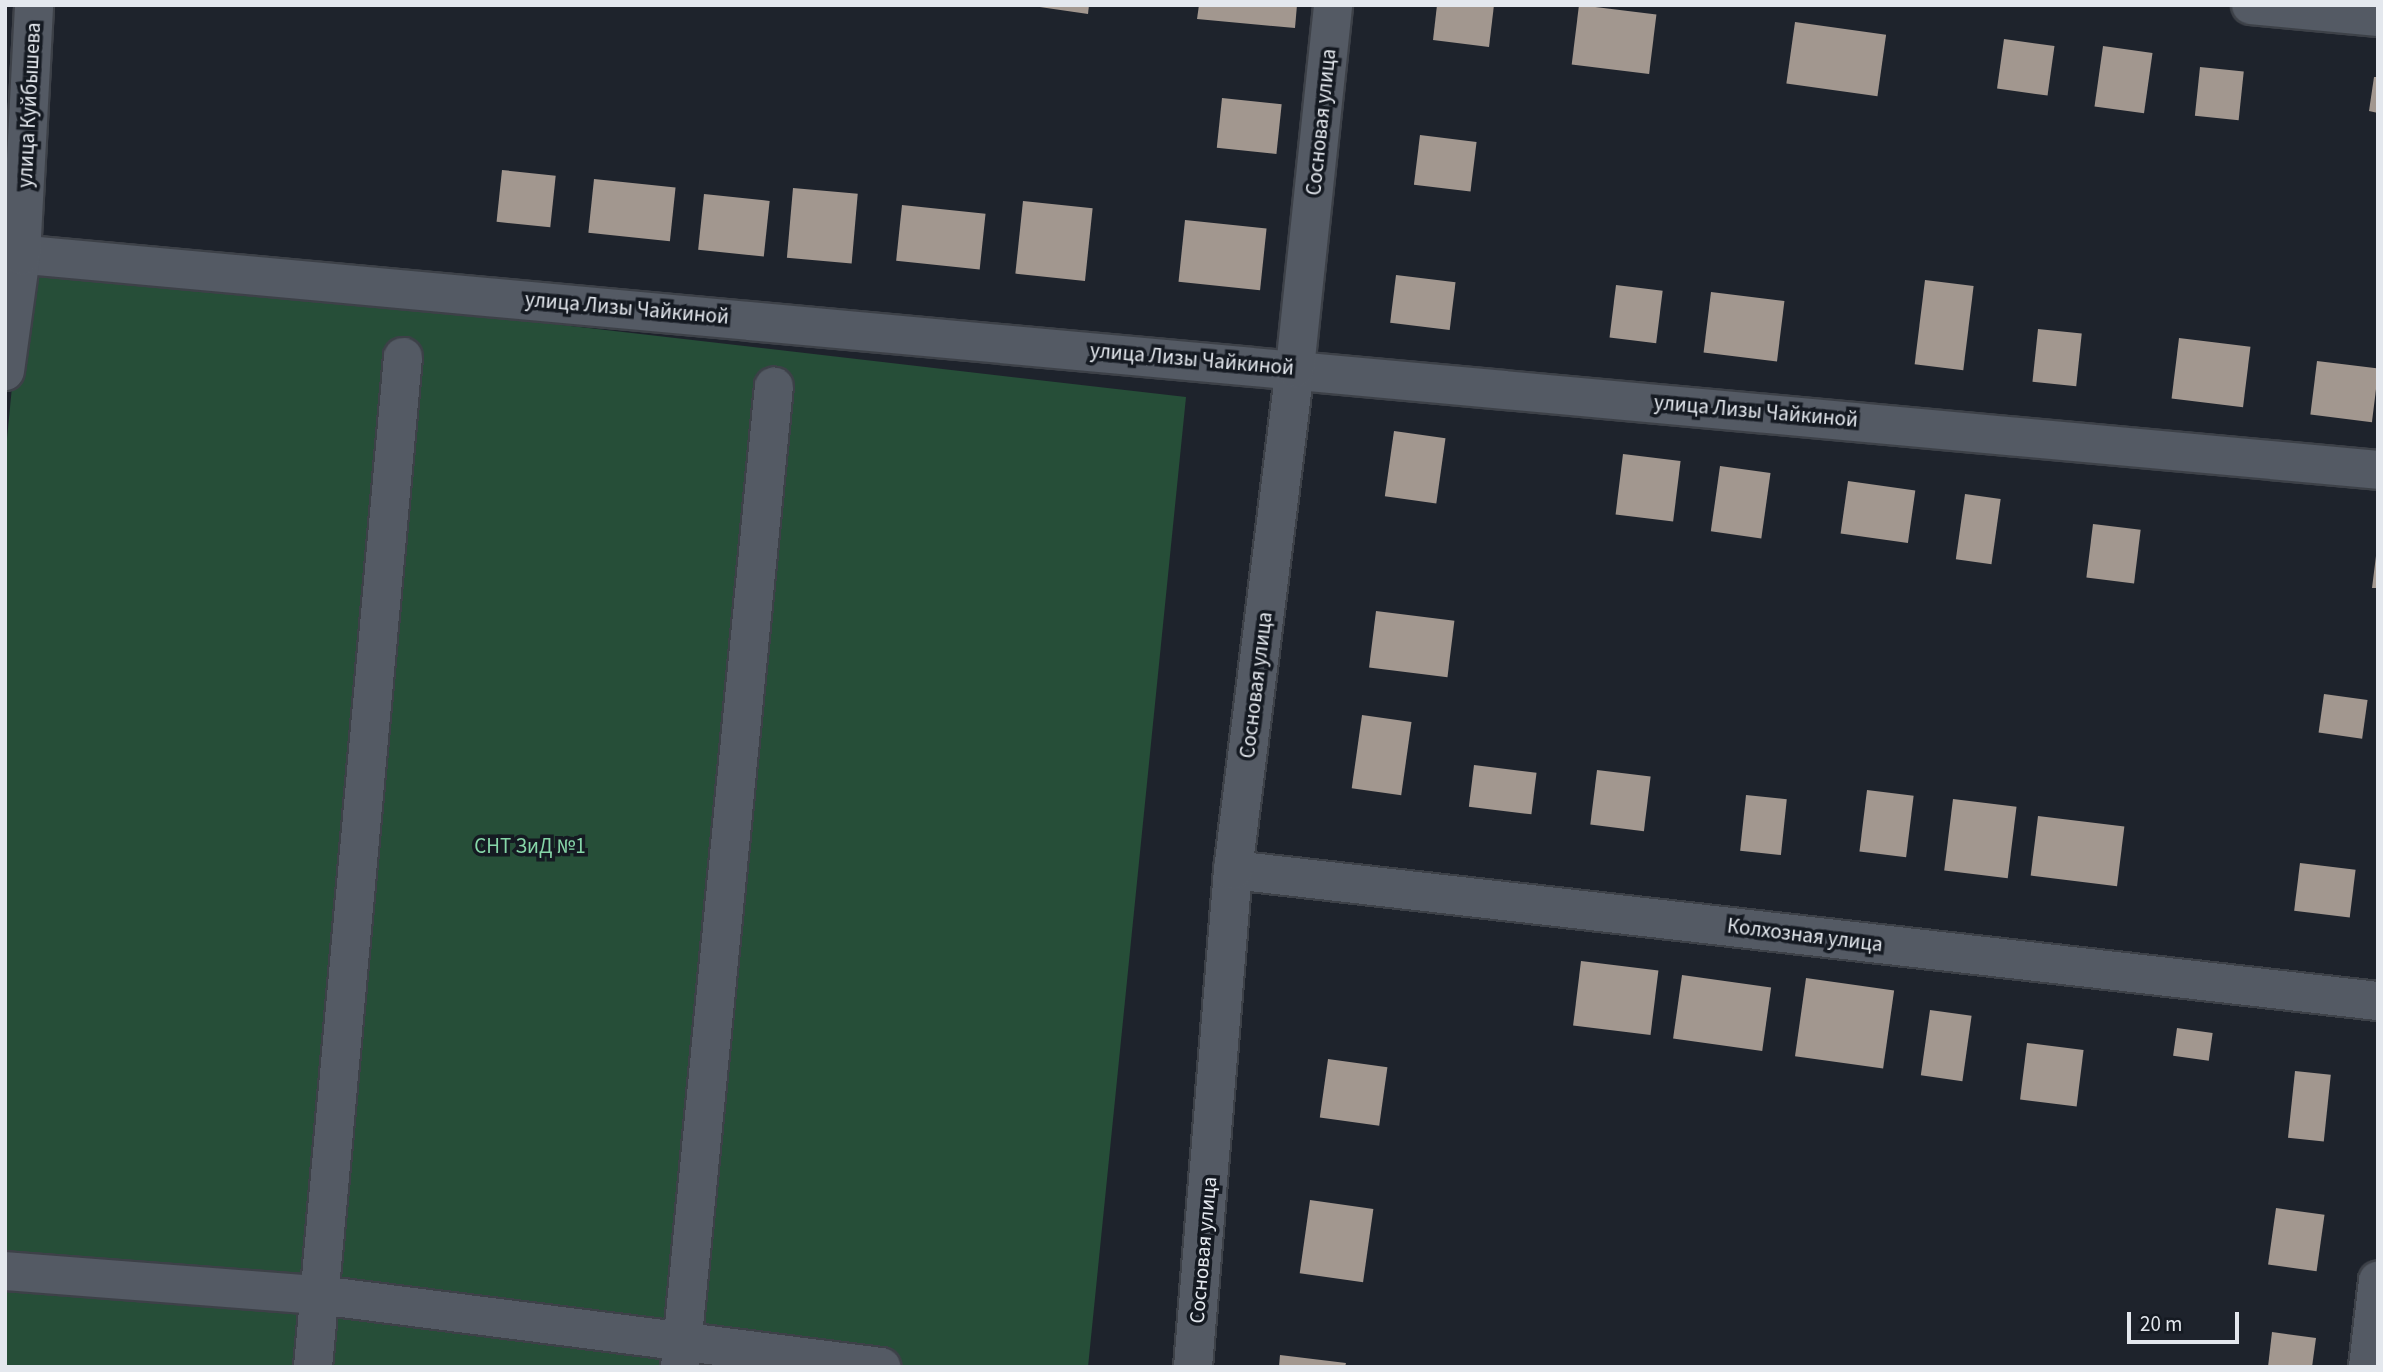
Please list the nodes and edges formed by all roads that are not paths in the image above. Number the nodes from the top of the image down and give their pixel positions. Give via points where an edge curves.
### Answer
1 (34, 5) edge
2 (1333, 5) edge
3 (2251, 5) edge
4 (2378, 18) edge
5 (13, 254) edge
6 (403, 357) dead end
7 (1294, 368) junction
8 (5, 371) edge
9 (774, 386) dead end
10 (2378, 470) edge
11 (1233, 870) junction
12 (2378, 1001) edge
13 (5, 1270) edge
14 (2378, 1281) edge
15 (319, 1295) junction
16 (681, 1356) edge
17 (313, 1367) edge
18 (881, 1367) edge
19 (1193, 1367) edge
20 (2368, 1367) edge

1 - 5 street, улица Куйбышева
2 - 7 street, Сосновая улица
3 - 4 street
5 - 7 street, улица Лизы Чайкиной
5 - 8 street, улица Куйбышева
6 - 15 street
7 - 10 street, улица Лизы Чайкиной
7 - 11 street, Сосновая улица
9 - 16 street
11 - 12 street, Колхозная улица
11 - 19 street, Сосновая улица
13 - 15 street
14 - 20 street
15 - 16 street
15 - 17 street
16 - 18 street

